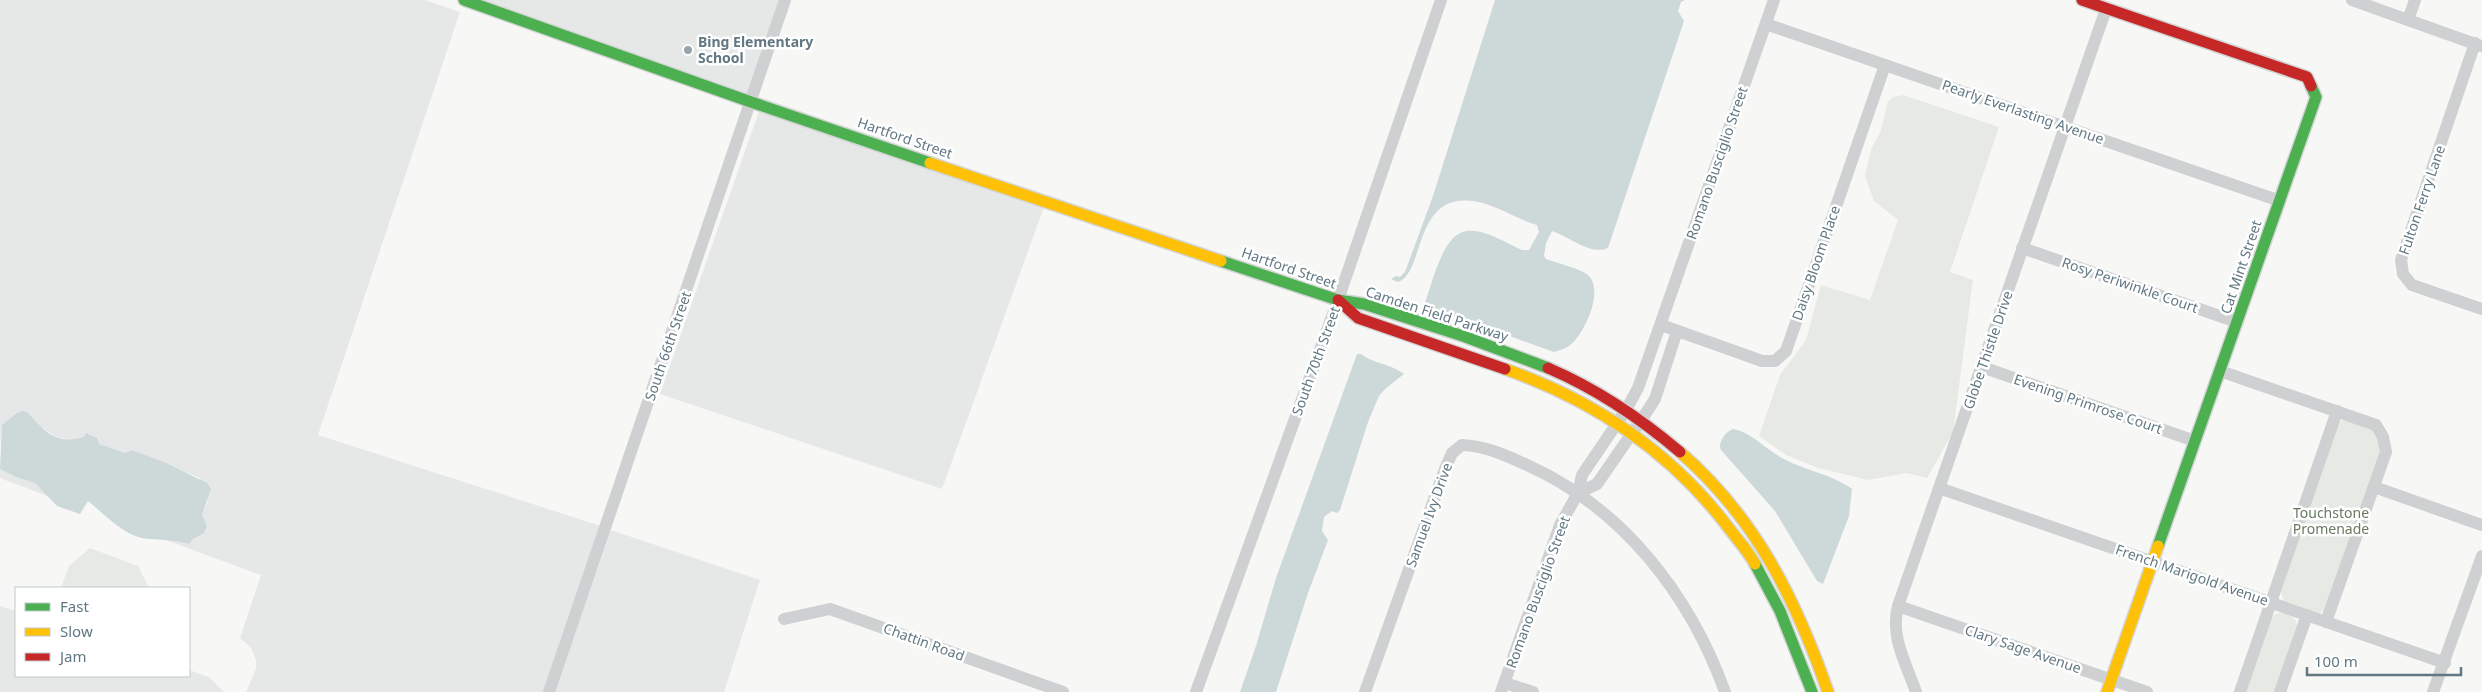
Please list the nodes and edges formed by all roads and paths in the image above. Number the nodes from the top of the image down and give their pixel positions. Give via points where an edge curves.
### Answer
1 (464, 0) edge
2 (785, 0) edge
3 (1441, 0) edge
4 (1774, 0) edge
5 (2082, 0) edge
6 (2352, 0) edge
7 (2415, 0) edge
8 (2106, 9) junction
9 (2408, 20) junction
10 (1766, 24) junction
11 (2479, 45) edge
12 (1885, 65) junction
13 (752, 102) junction
14 (2065, 127) junction
15 (2280, 201) junction
16 (2022, 248) junction
17 (1338, 300) junction
18 (2482, 309) edge
19 (2237, 322) junction
20 (1661, 325) junction
21 (1677, 331) junction
22 (1982, 367) junction
23 (2220, 371) junction
24 (1626, 410) junction
25 (2337, 411) junction
26 (1641, 421) junction
27 (1618, 423) junction
28 (1632, 433) junction
29 (2194, 441) junction
30 (2374, 487) junction
31 (1939, 488) junction
32 (1578, 493) junction
33 (2482, 525) edge
34 (2482, 556) edge
35 (2153, 562) junction
36 (2271, 602) junction
37 (1898, 606) junction
38 (2307, 615) junction
39 (784, 619) dead end
40 (2326, 622) junction
41 (2444, 663) junction
42 (2110, 686) edge
43 (1503, 687) edge
44 (550, 692) edge
45 (1063, 692) edge
46 (1196, 692) edge
47 (1366, 692) edge
48 (1533, 692) edge
49 (1725, 692) edge
50 (1812, 692) edge
51 (1828, 692) edge
52 (1916, 692) edge
53 (2147, 692) edge
54 (2240, 692) edge
55 (2280, 692) edge
56 (2433, 692) edge

1 - 13 street, Hartford Street
2 - 13 street, South 66th Street
3 - 17 street, South 70th Street
4 - 10 street, Romano Busciglio Street
5 - 8 street, Cat Mint Street
6 - 9 street
7 - 9 street
8 - 14 street, Globe Thistle Drive
8 - 15 street, Cat Mint Street via 2307,76 2316,97
9 - 11 street
10 - 12 street, Pearly Everlasting Avenue
10 - 20 street, Romano Busciglio Street
11 - 18 street, Fulton Ferry Lane via 2401,260 2403,274 2412,285
12 - 14 street, Pearly Everlasting Avenue
12 - 21 street, Daisy Bloom Place via 1786,351 1775,361 1762,361
13 - 17 street, Hartford Street
13 - 44 street, South 66th Street
14 - 15 street, Pearly Everlasting Avenue
14 - 16 street, Globe Thistle Drive
15 - 19 street, Cat Mint Street
16 - 19 street, Rosy Periwinkle Court
16 - 22 street, Globe Thistle Drive
17 - 24 street, Camden Field Parkway via 1364,304 1543,366
17 - 27 street, Camden Field Parkway via 1358,318 1528,377 1572,396
17 - 46 street, South 70th Street
19 - 23 street, Cat Mint Street
20 - 21 street
20 - 24 street, Romano Busciglio Street via 1638,388
21 - 26 street via 1655,399
22 - 29 street, Evening Primrose Court
22 - 31 street, Globe Thistle Drive
23 - 25 street
23 - 29 street, Cat Mint Street
24 - 26 street, Camden Field Parkway
24 - 27 street, Romano Busciglio Street
25 - 30 street via 2376,425 2383,437 2386,452
25 - 36 street
26 - 28 street
26 - 51 street, Camden Field Parkway via 1696,466 1751,530 1793,601
27 - 28 street, Camden Field Parkway
27 - 32 street, Romano Busciglio Street via 1582,475
28 - 32 street via 1597,484
28 - 50 street, Camden Field Parkway via 1698,490 1752,560 1780,611
29 - 35 street, Cat Mint Street
30 - 33 street
30 - 40 street
31 - 35 street, French Marigold Avenue
31 - 37 street, Globe Thistle Drive
32 - 43 street, Romano Busciglio Street via 1560,525
32 - 47 street, Samuel Ivy Drive via 1492,449 1462,445 1452,453
32 - 49 street, Samuel Ivy Drive via 1625,533 1670,583 1701,634
34 - 41 street
35 - 36 street, French Marigold Avenue
35 - 42 street, Cat Mint Street
36 - 38 street, French Marigold Avenue
36 - 54 street
37 - 42 street, Clary Sage Avenue
37 - 52 street, Globe Thistle Drive via 1895,634
38 - 40 street, French Marigold Avenue
38 - 55 street
39 - 45 street, Chattin Road via 830,609
40 - 41 street, French Marigold Avenue
41 - 56 street
42 - 53 street, Clary Sage Avenue
43 - 48 street

